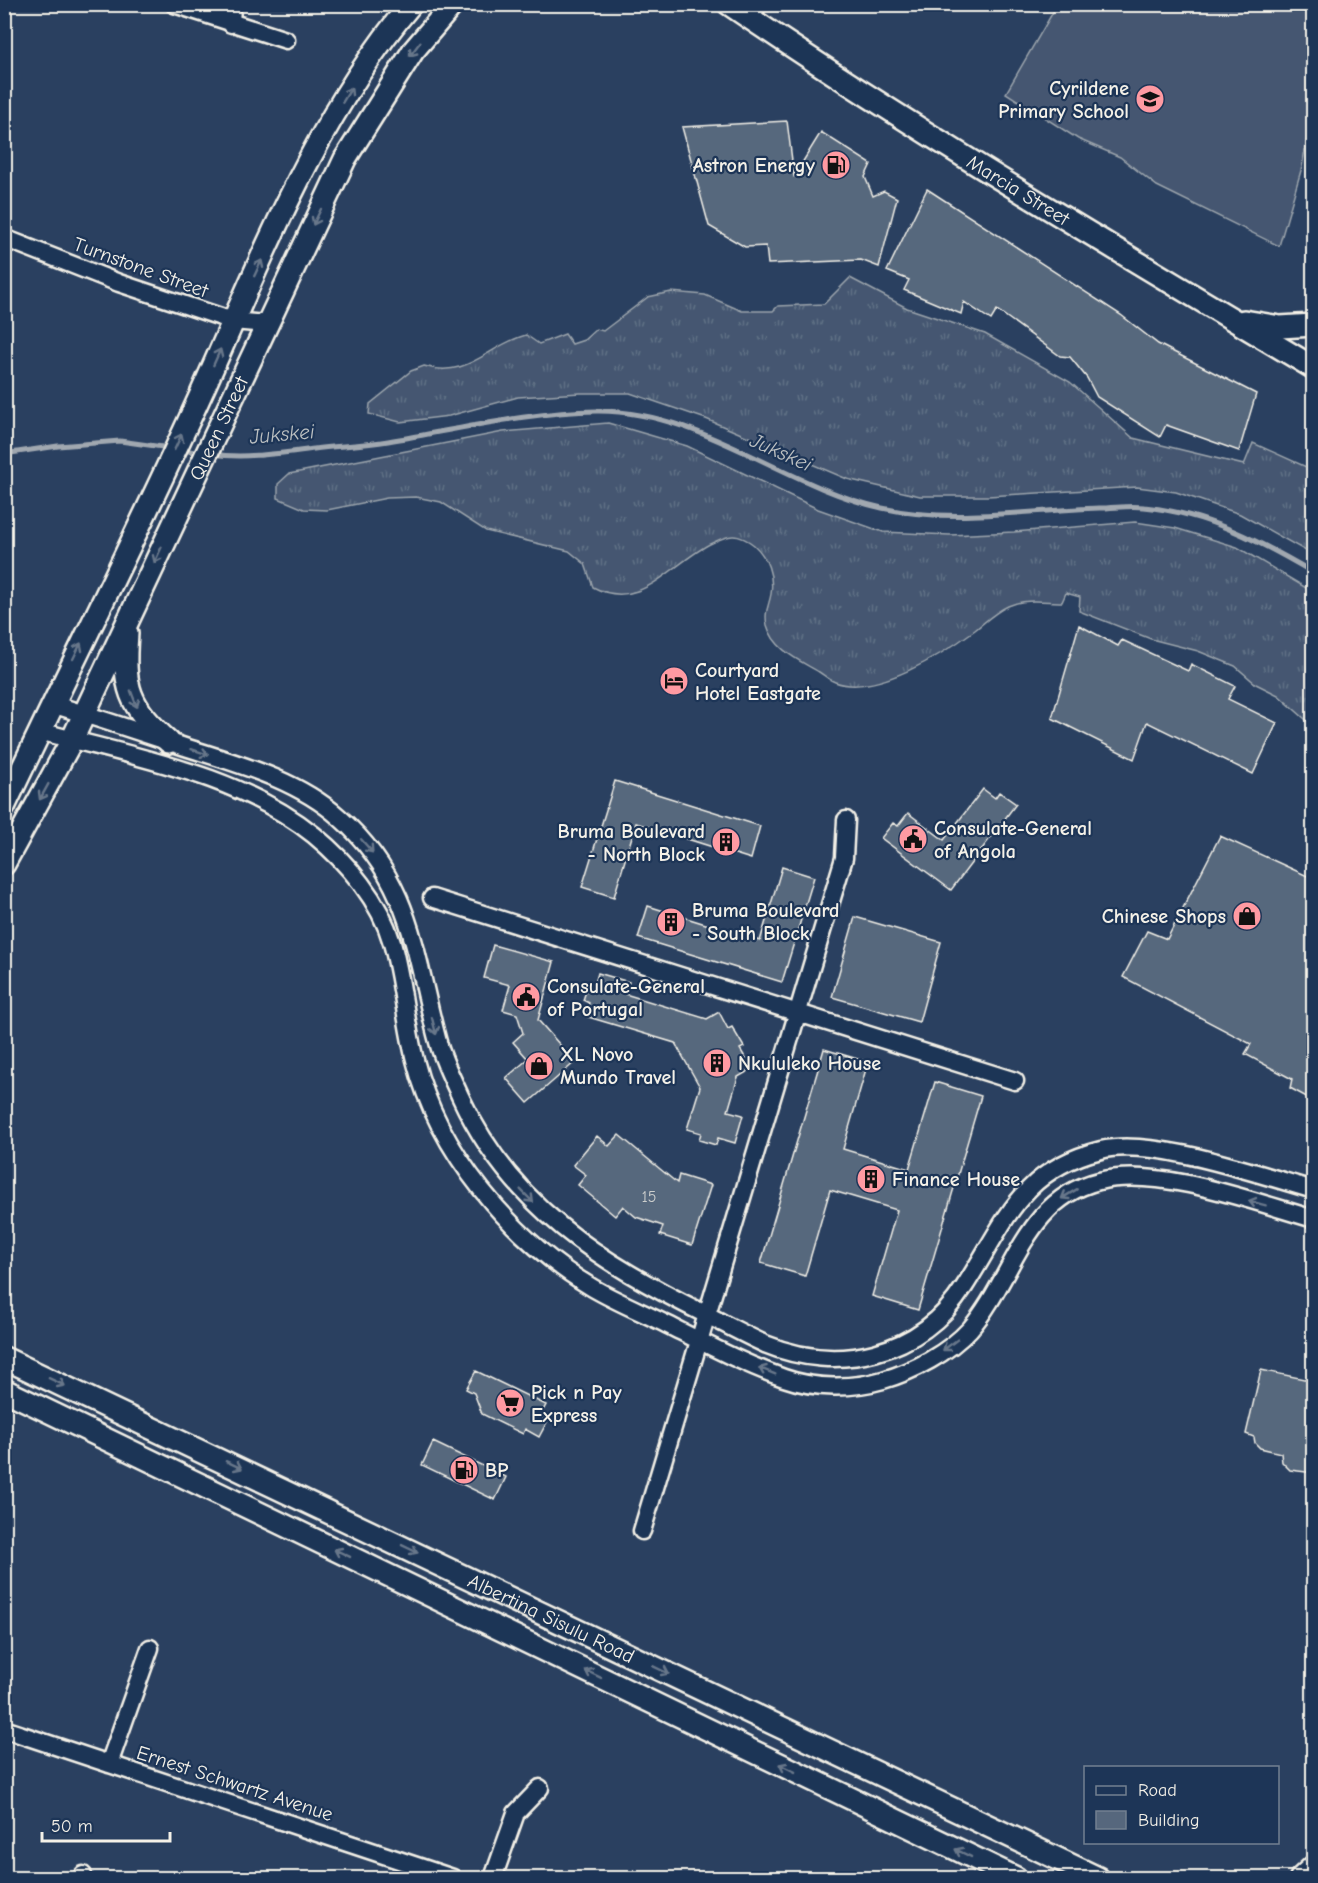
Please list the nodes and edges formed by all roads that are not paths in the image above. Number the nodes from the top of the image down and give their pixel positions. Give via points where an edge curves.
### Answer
1 (174, 4) edge
2 (232, 4) edge
3 (411, 4) edge
4 (453, 4) edge
5 (729, 4) edge
6 (754, 12) edge
7 (231, 24) junction
8 (286, 40) dead end
9 (4, 238) edge
10 (1234, 320) junction
11 (233, 321) junction
12 (266, 324) junction
13 (1314, 325) edge
14 (1313, 366) edge
15 (128, 621) junction
16 (52, 704) junction
17 (85, 714) junction
18 (40, 731) junction
19 (72, 740) junction
20 (169, 742) junction
21 (4, 807) edge
22 (846, 820) dead end
23 (4, 864) edge
24 (432, 898) dead end
25 (799, 1012) junction
26 (1015, 1081) dead end
27 (1314, 1190) edge
28 (1314, 1219) edge
29 (667, 1295) junction
30 (707, 1315) junction
31 (656, 1319) junction
32 (698, 1341) junction
33 (4, 1358) edge
34 (4, 1390) edge
35 (642, 1531) dead end
36 (150, 1648) dead end
37 (4, 1729) edge
38 (109, 1764) junction
39 (540, 1788) dead end
40 (1314, 1866) edge
41 (453, 1878) edge
42 (493, 1878) edge
43 (1016, 1878) edge
44 (1098, 1878) edge
45 (1301, 1878) edge

1 - 7 street
2 - 7 street
11 -> 3 main road, Queen Street via 322,136 363,69
4 -> 12 main road, Queen Street via 413,51 345,159
5 - 6 main road, Marcia Street
6 - 10 main road, Marcia Street via 1053,210
7 - 8 street
9 - 11 street, Turnstone Street via 118,283
10 - 13 main road via 1280,327
10 - 14 main road, Marcia Street
11 - 12 street, Turnstone Street
16 -> 11 main road, Queen Street via 156,491
12 -> 15 main road, Queen Street
15 - 17 main road, Queen Street
15 -> 20 main road via 126,668 132,697 141,716
16 - 17 street
16 - 18 main road, Queen Street
17 - 19 main road, Queen Street
17 - 20 street
18 - 19 street
18 - 21 main road, Queen Street
19 -> 23 main road, Queen Street
19 - 31 street via 162,764 255,799 314,835 343,862 373,899 385,923 399,973 415,1062 454,1149 525,1236 594,1289
20 -> 29 street via 285,782 323,805 360,838 394,886 417,948 439,1047 466,1108 497,1161 521,1190 569,1234 616,1267
22 - 25 street via 844,858
24 - 25 street
25 - 26 street
25 - 30 street
27 - 30 street via 1155,1148 1103,1149 1070,1161 1034,1183 1005,1216 964,1288 943,1313 928,1326 878,1353 854,1359 814,1358 766,1344
28 -> 32 street via 1186,1185 1140,1177 1102,1180 1067,1194 1047,1209 1031,1227 985,1308 965,1334 935,1356 895,1376 846,1387 808,1384 773,1374
29 - 30 street
29 - 31 street
30 - 32 street
31 - 32 street
32 - 35 street
33 -> 44 main road, Albertina Sisulu Road
43 -> 34 main road, Albertina Sisulu Road
36 - 38 street
37 - 38 street, Ernest Schwartz Avenue
38 - 41 street, Ernest Schwartz Avenue
39 - 42 street via 516,1813
40 - 45 main road

